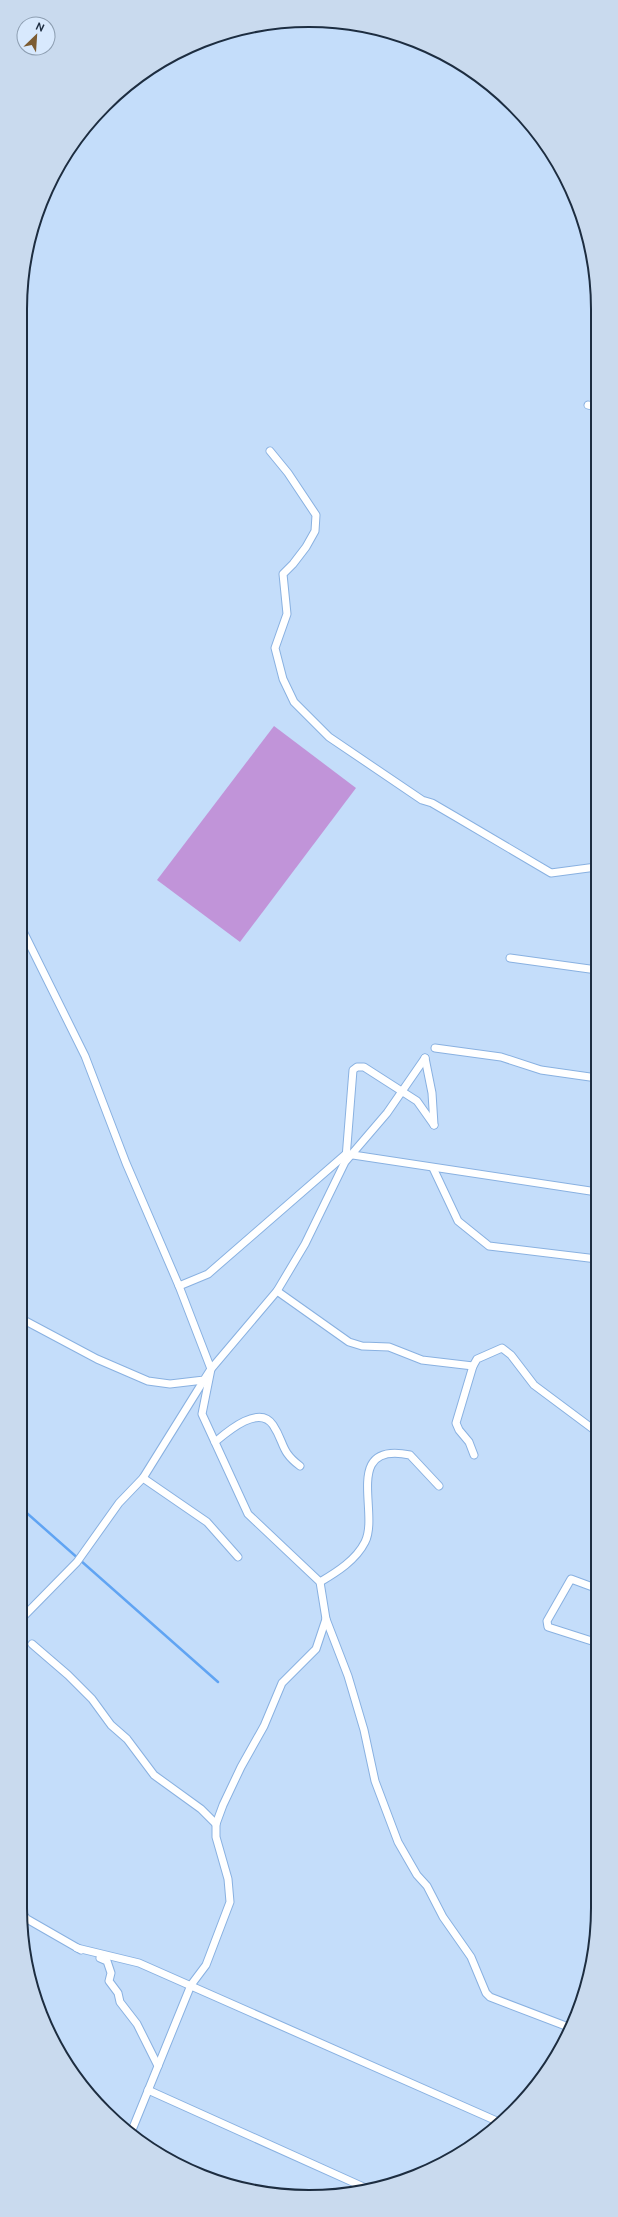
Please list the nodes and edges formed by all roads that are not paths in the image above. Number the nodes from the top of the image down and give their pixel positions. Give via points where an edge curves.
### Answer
1 (270, 451) dead end
2 (591, 868) edge
3 (27, 939) edge
4 (510, 958) dead end
5 (591, 969) edge
6 (435, 1048) dead end
7 (591, 1077) edge
8 (401, 1091) junction
9 (348, 1157) junction
10 (433, 1168) junction
11 (591, 1191) edge
12 (591, 1258) edge
13 (179, 1286) junction
14 (277, 1291) junction
15 (27, 1322) edge
16 (473, 1366) junction
17 (211, 1369) junction
18 (204, 1380) junction
19 (591, 1428) edge
20 (214, 1442) junction
21 (474, 1455) dead end
22 (300, 1466) dead end
23 (143, 1478) junction
24 (439, 1486) dead end
25 (238, 1556) dead end
26 (320, 1582) junction
27 (591, 1587) edge
28 (27, 1613) edge
29 (326, 1619) junction
30 (591, 1641) edge
31 (32, 1644) dead end
32 (216, 1824) junction
33 (28, 1919) edge
34 (77, 1948) junction
35 (191, 1985) junction
36 (565, 2026) edge
37 (158, 2066) junction
38 (148, 2090) junction
39 (495, 2120) edge
40 (133, 2128) edge
41 (360, 2186) edge

1 - 2 street via 316,515 314,531 306,546 283,574 287,614 275,648 283,679 294,702 329,737 352,755 422,800 450,813 551,873
3 - 13 street via 85,1056 126,1163
4 - 5 street
6 - 7 street via 501,1057 541,1070
8 - 8 street via 425,1058 432,1093 434,1125 417,1101
8 - 9 street
8 - 9 street via 364,1067 353,1070
9 - 10 street
9 - 13 street via 208,1274
9 - 14 street via 305,1244
10 - 11 street
10 - 12 street via 458,1221 489,1246
13 - 17 street
14 - 16 street via 348,1342 362,1346 389,1347 422,1360
14 - 17 street
15 - 18 street via 148,1381 170,1384
16 - 19 street via 477,1359 502,1348 534,1385
16 - 21 street via 456,1423 458,1430 469,1442
17 - 18 street
17 - 20 street via 202,1414
18 - 23 street
20 - 22 street via 232,1427 250,1419 266,1418 273,1424 289,1458
20 - 26 street via 248,1514
23 - 25 street via 207,1522
23 - 28 street via 119,1503 77,1562
24 - 26 street via 410,1456 376,1458 368,1481 366,1541 358,1553 340,1570
26 - 29 street
27 - 30 street via 571,1579 546,1622 548,1627
29 - 32 street via 316,1649 282,1683
29 - 36 street via 348,1676 364,1730 375,1781 398,1842 417,1875 427,1886 443,1917 471,1957 486,1994
31 - 32 street via 92,1699 154,1775 201,1809
32 - 35 street via 217,1842 228,1879 230,1902 206,1964
33 - 34 street
34 - 35 street via 133,1961
34 - 37 street via 107,1961 111,1973 108,1981 137,2024
35 - 37 street
35 - 39 street
37 - 38 street
38 - 40 street
38 - 41 street

